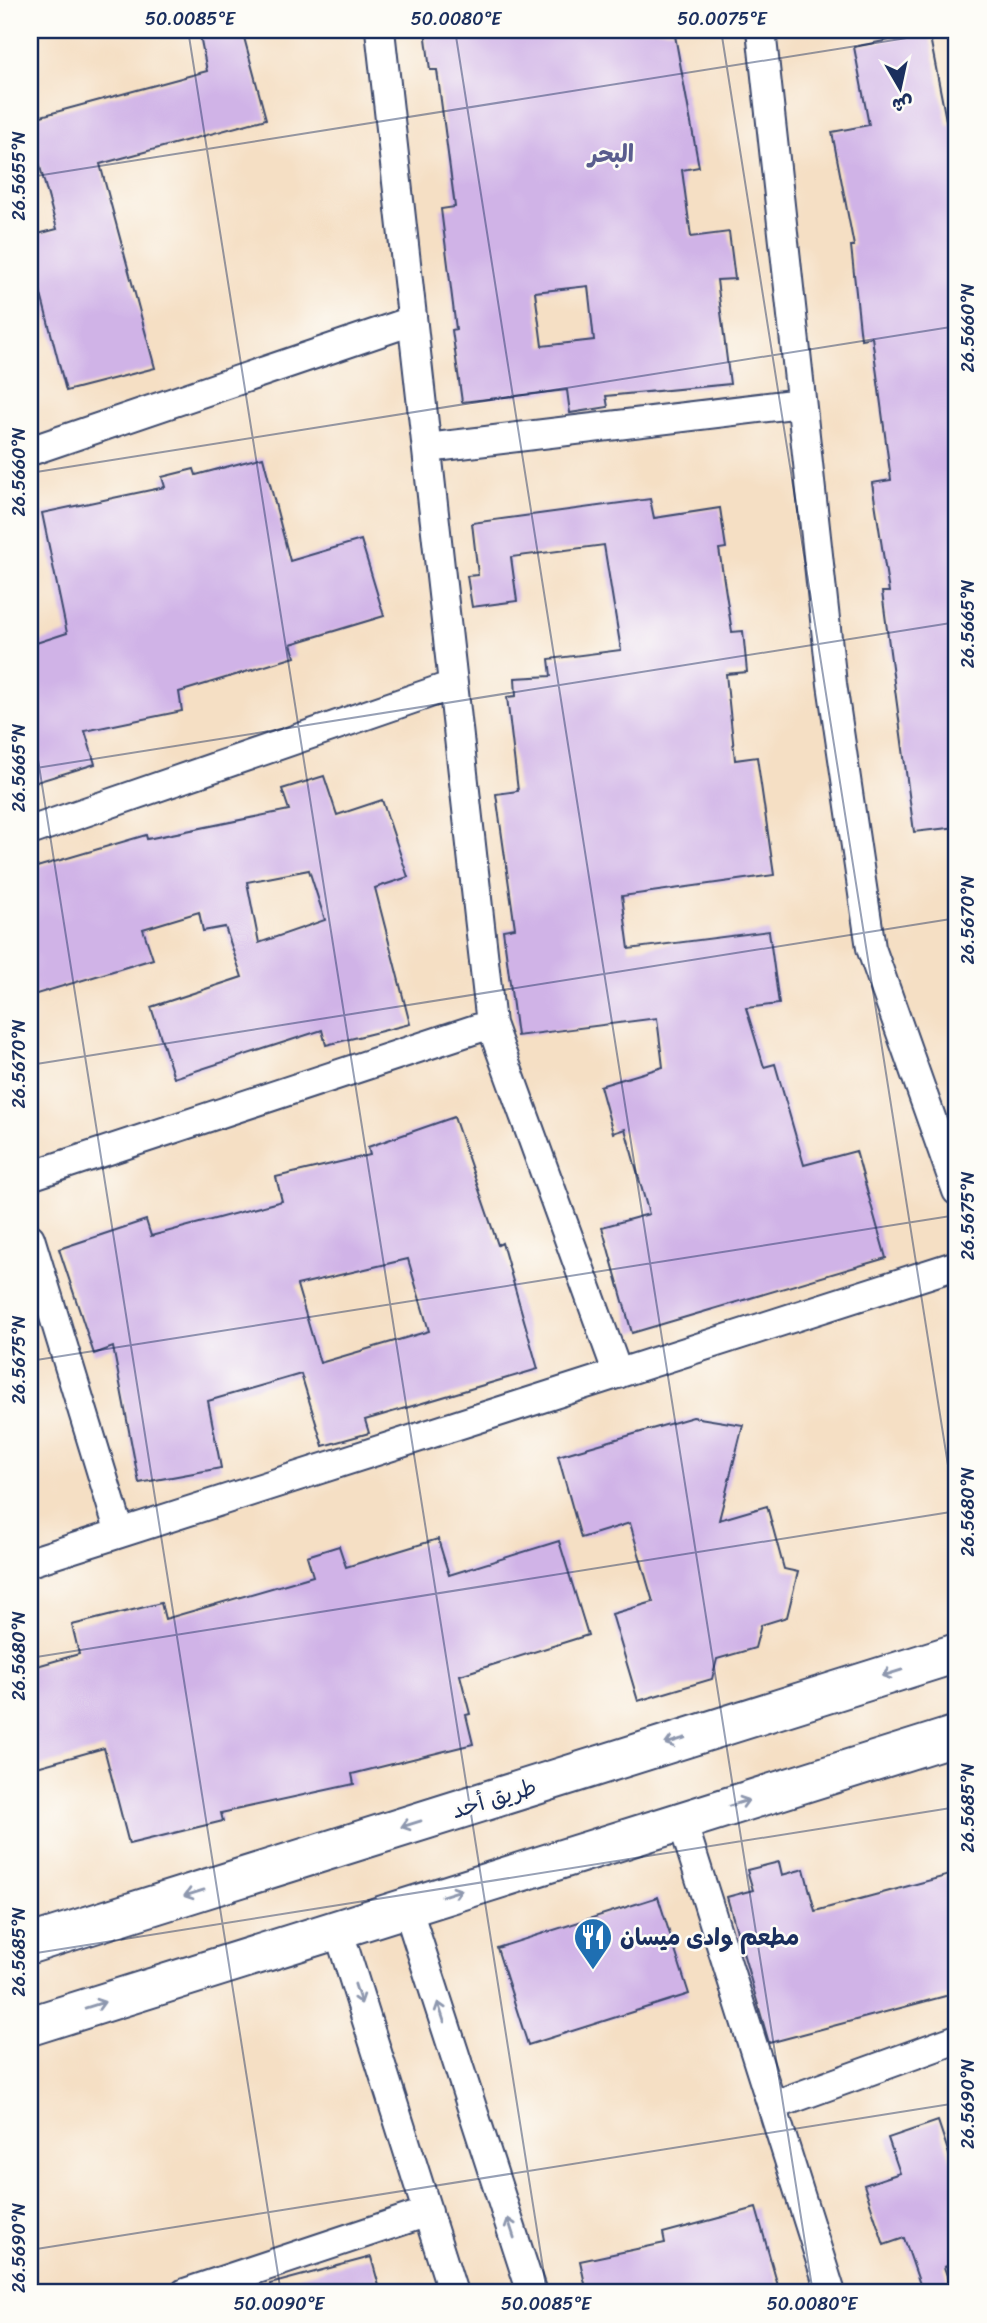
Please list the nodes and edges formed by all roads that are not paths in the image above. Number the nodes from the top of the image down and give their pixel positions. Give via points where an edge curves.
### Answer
1 (380, 30) edge
2 (761, 30) edge
3 (412, 321) junction
4 (801, 402) junction
5 (427, 448) junction
6 (30, 452) edge
7 (453, 685) junction
8 (30, 831) edge
9 (491, 1024) junction
10 (30, 1176) edge
11 (957, 1191) edge
12 (30, 1238) edge
13 (957, 1265) edge
14 (618, 1374) junction
15 (120, 1533) junction
16 (30, 1562) edge
17 (957, 1653) edge
18 (957, 1735) edge
19 (682, 1821) junction
20 (407, 1907) junction
21 (338, 1929) junction
22 (30, 1944) edge
23 (30, 2026) edge
24 (957, 2039) edge
25 (772, 2106) junction
26 (428, 2212) junction
27 (185, 2293) edge
28 (453, 2293) edge
29 (532, 2293) edge
30 (831, 2293) edge

1 - 3 street
2 - 4 street
3 - 5 street
3 - 6 street
4 - 5 street
4 - 11 street via 832,684 871,948
5 - 7 street
7 - 8 street
7 - 9 street
9 - 10 street
9 - 14 street
12 - 15 street
13 - 14 street
14 - 15 street
15 - 16 street
17 -> 22 main road, طريق أحد
19 -> 18 main road
20 -> 19 main road
19 - 25 street
20 - 21 main road
29 -> 20 street
23 -> 21 main road
21 -> 26 street
24 - 25 street
25 - 30 street
26 - 27 street
26 - 28 street

